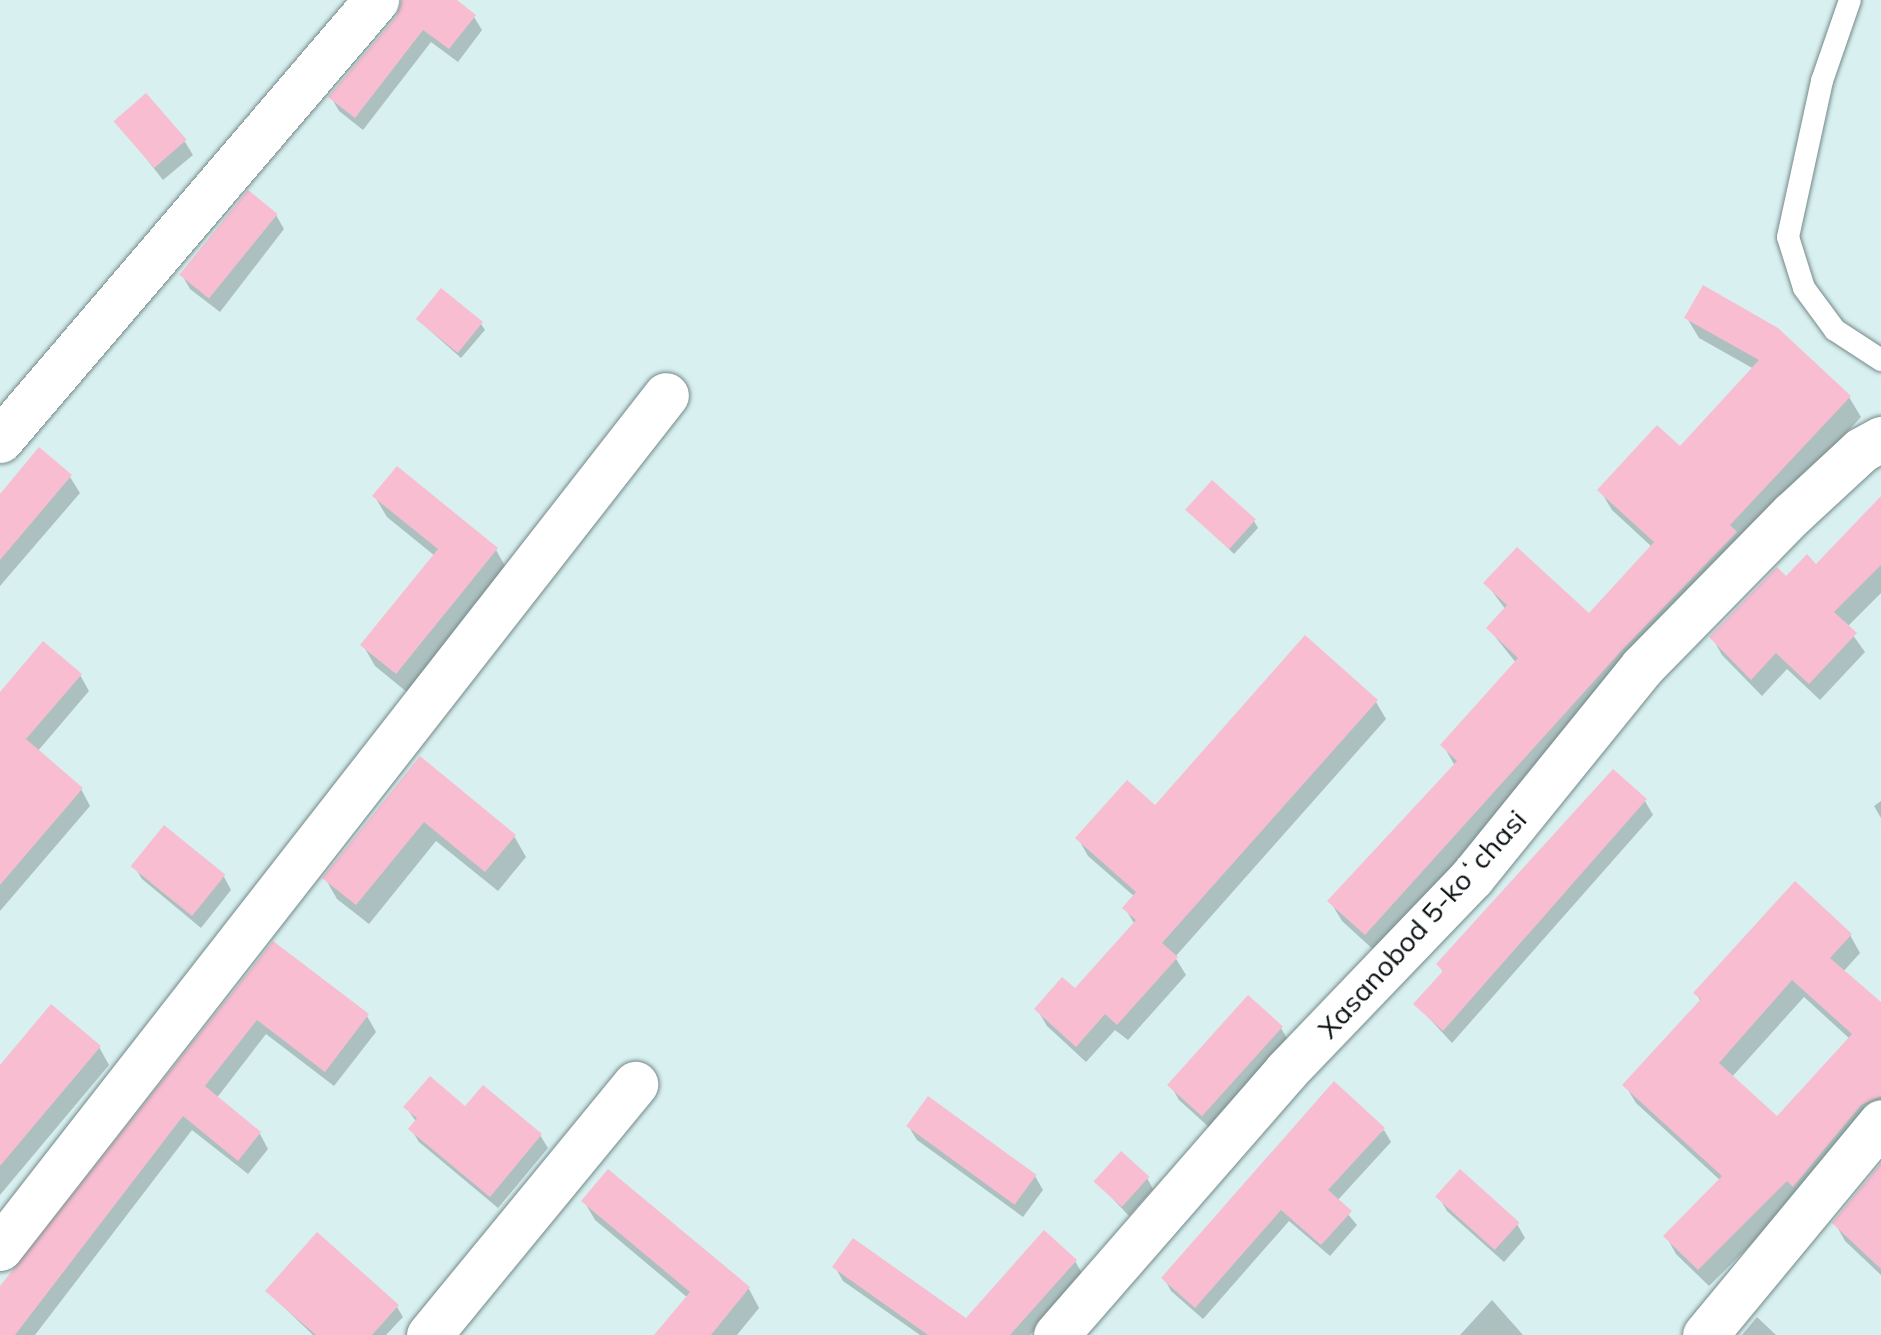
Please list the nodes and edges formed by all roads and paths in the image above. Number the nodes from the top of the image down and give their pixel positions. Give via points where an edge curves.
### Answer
1 (376, 0) edge
2 (1850, 0) edge
3 (1881, 360) edge
4 (666, 395) dead end
5 (1881, 439) edge
6 (0, 440) edge
7 (635, 1084) dead end
8 (1881, 1122) edge
9 (0, 1248) edge
10 (429, 1335) edge
11 (1056, 1335) edge
12 (1705, 1335) edge

1 - 6 street
2 - 3 lane via 1822,81 1788,237 1804,288 1835,330
4 - 9 street
5 - 11 street, Xasanobod 5-koʻchasi via 1792,514 1642,667 1472,877 1286,1071
7 - 10 street
8 - 12 street

